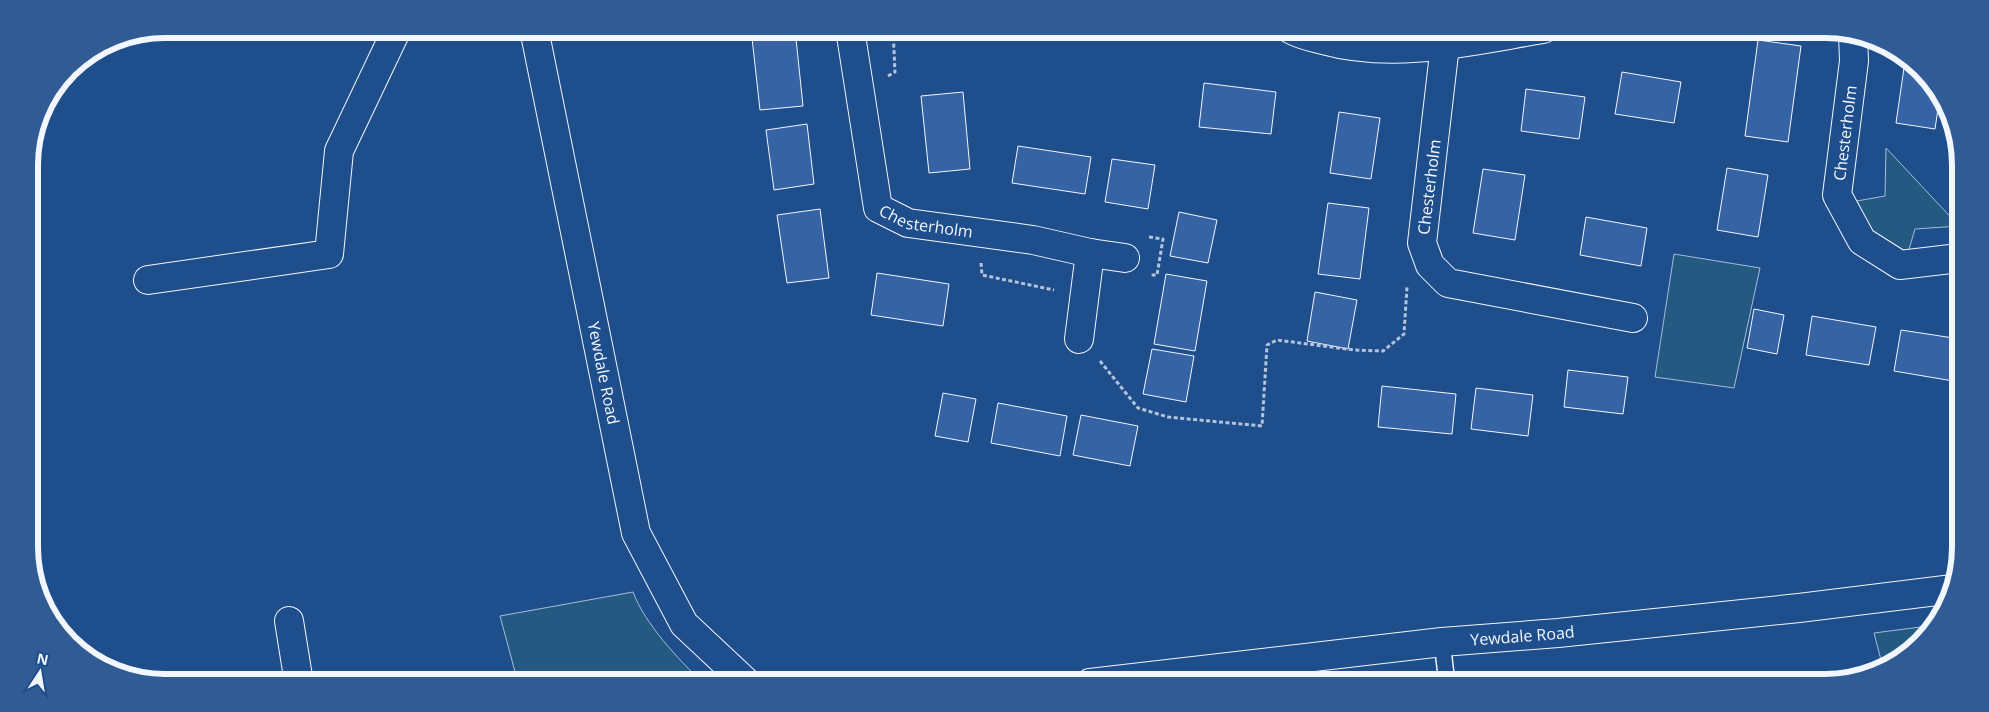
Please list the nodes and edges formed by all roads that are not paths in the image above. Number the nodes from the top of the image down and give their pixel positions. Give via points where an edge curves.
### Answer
1 (393, 38) edge
2 (536, 38) edge
3 (851, 38) edge
4 (1315, 38) edge
5 (1488, 38) edge
6 (1854, 41) edge
7 (1445, 45) junction
8 (1090, 253) junction
9 (1125, 258) dead end
10 (1952, 259) edge
11 (148, 280) dead end
12 (1633, 318) dead end
13 (1087, 348) road end
14 (1944, 589) edge
15 (289, 621) dead end
16 (1442, 642) junction
17 (298, 674) edge
18 (737, 674) edge
19 (1167, 674) edge
20 (1446, 674) edge

1 - 11 street via 339,151 329,254
2 - 18 street, Yewdale Road via 636,533 684,624
3 - 8 street, Chesterholm via 878,208 908,223 1034,240
4 - 7 street via 1341,45 1390,50
5 - 7 street
6 - 10 street, Chesterholm via 1837,195 1862,241 1900,265
7 - 12 street, Chesterholm via 1422,243 1430,264 1448,283
8 - 9 street, Chesterholm
8 - 13 street
14 - 16 street, Yewdale Road via 1751,613
15 - 17 street
16 - 19 street, Yewdale Road
16 - 20 lane

